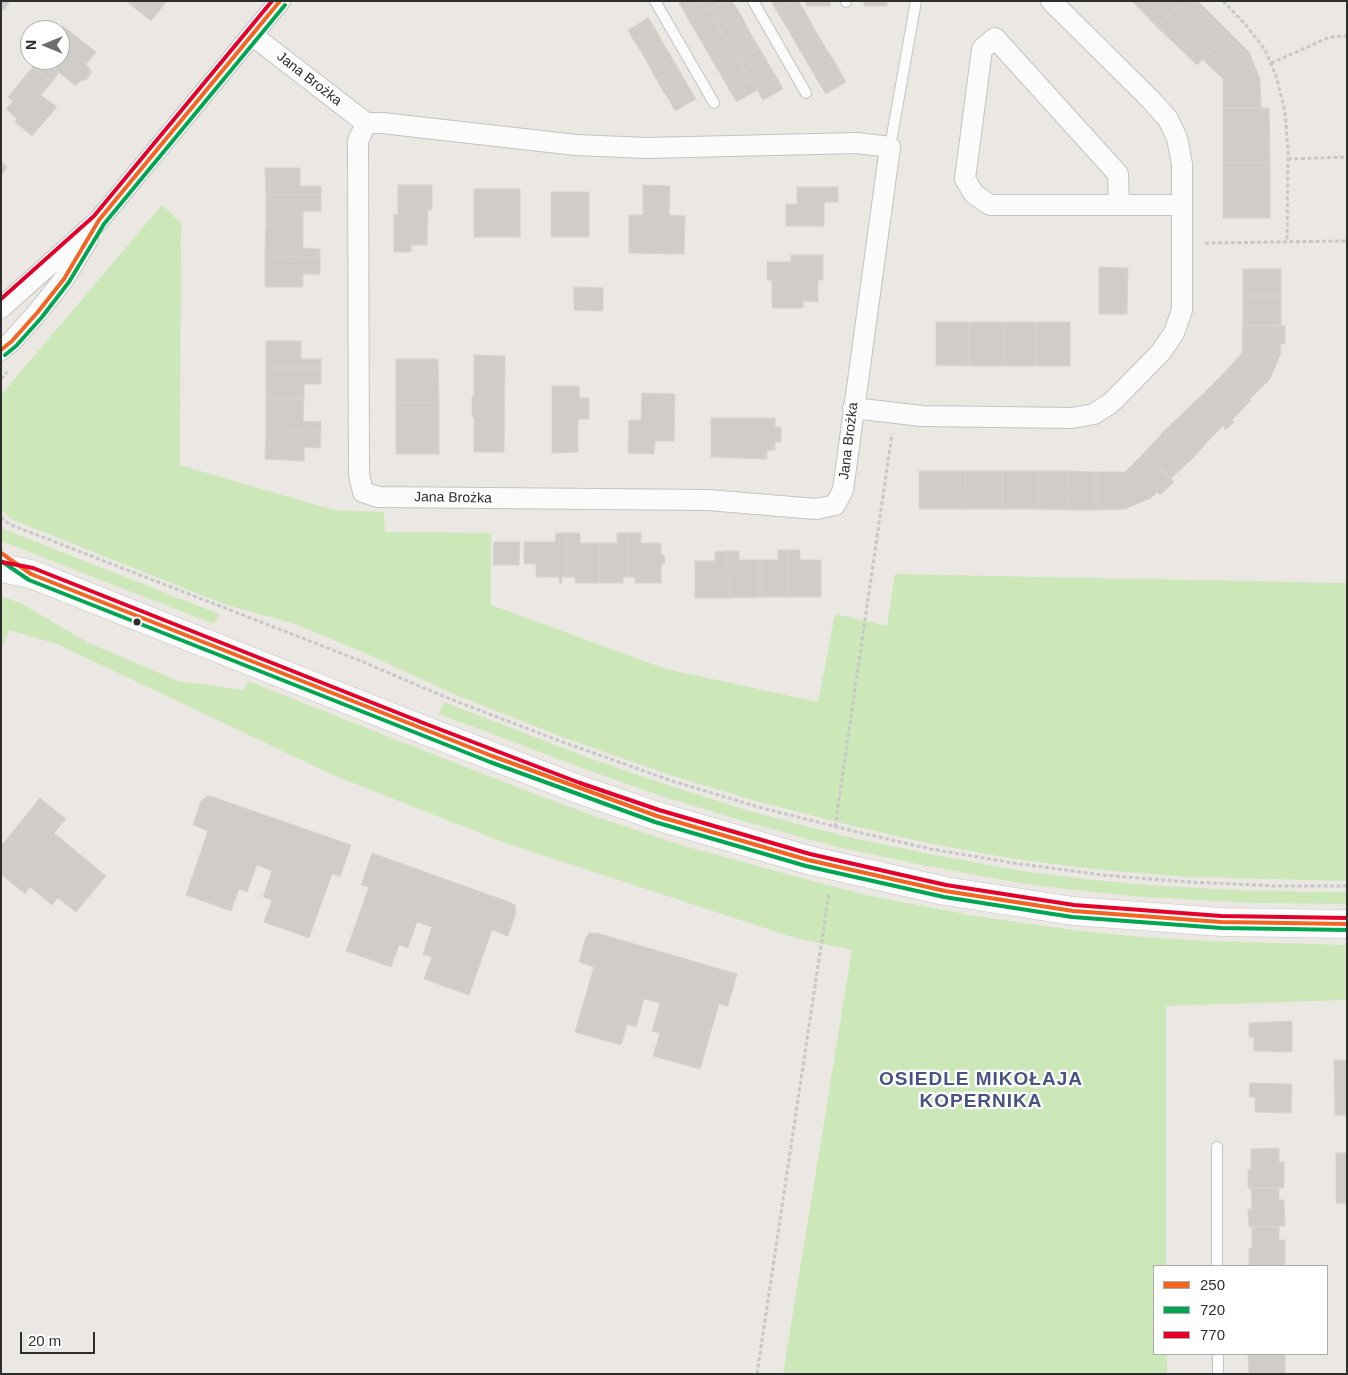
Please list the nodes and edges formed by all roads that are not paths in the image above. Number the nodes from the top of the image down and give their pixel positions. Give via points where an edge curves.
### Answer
1 (280, 1) edge
2 (655, 1) edge
3 (752, 1) edge
4 (916, 1) edge
5 (1051, 1) edge
6 (252, 35) junction
7 (806, 92) dead end
8 (714, 103) dead end
9 (366, 123) junction
10 (890, 148) junction
11 (1119, 204) junction
12 (1182, 205) junction
13 (99, 220) junction
14 (1, 308) edge
15 (1, 350) edge
16 (853, 408) junction
17 (1, 554) edge
18 (1, 568) edge
19 (31, 574) junction
20 (1347, 924) edge
21 (1217, 1147) dead end
22 (1217, 1265) edge
23 (1218, 1355) edge
24 (1218, 1374) edge

1 - 6 street
2 - 8 lane
3 - 7 lane
4 - 10 lane
5 - 12 street via 1168,120 1177,138 1182,164
6 - 9 street, Jana Brożka
6 - 13 street
9 - 10 street via 576,145 646,148 857,143
9 - 16 street, Jana Brożka via 358,141 359,475 363,492 378,497 708,500 816,509 835,506 843,490
10 - 16 street, Jana Brożka
11 - 11 street via 1118,174 995,38 982,49 965,179 974,194 990,205
11 - 12 street
12 - 16 street via 1182,310 1174,333 1161,352 1111,403 1094,414 1072,418 922,416
13 - 14 street
13 - 15 street via 64,278 37,313
17 - 19 main road
18 - 19 main road
19 - 20 main road via 578,789 693,827 833,866 945,891 1073,910 1221,922
21 - 22 lane
23 - 24 lane

